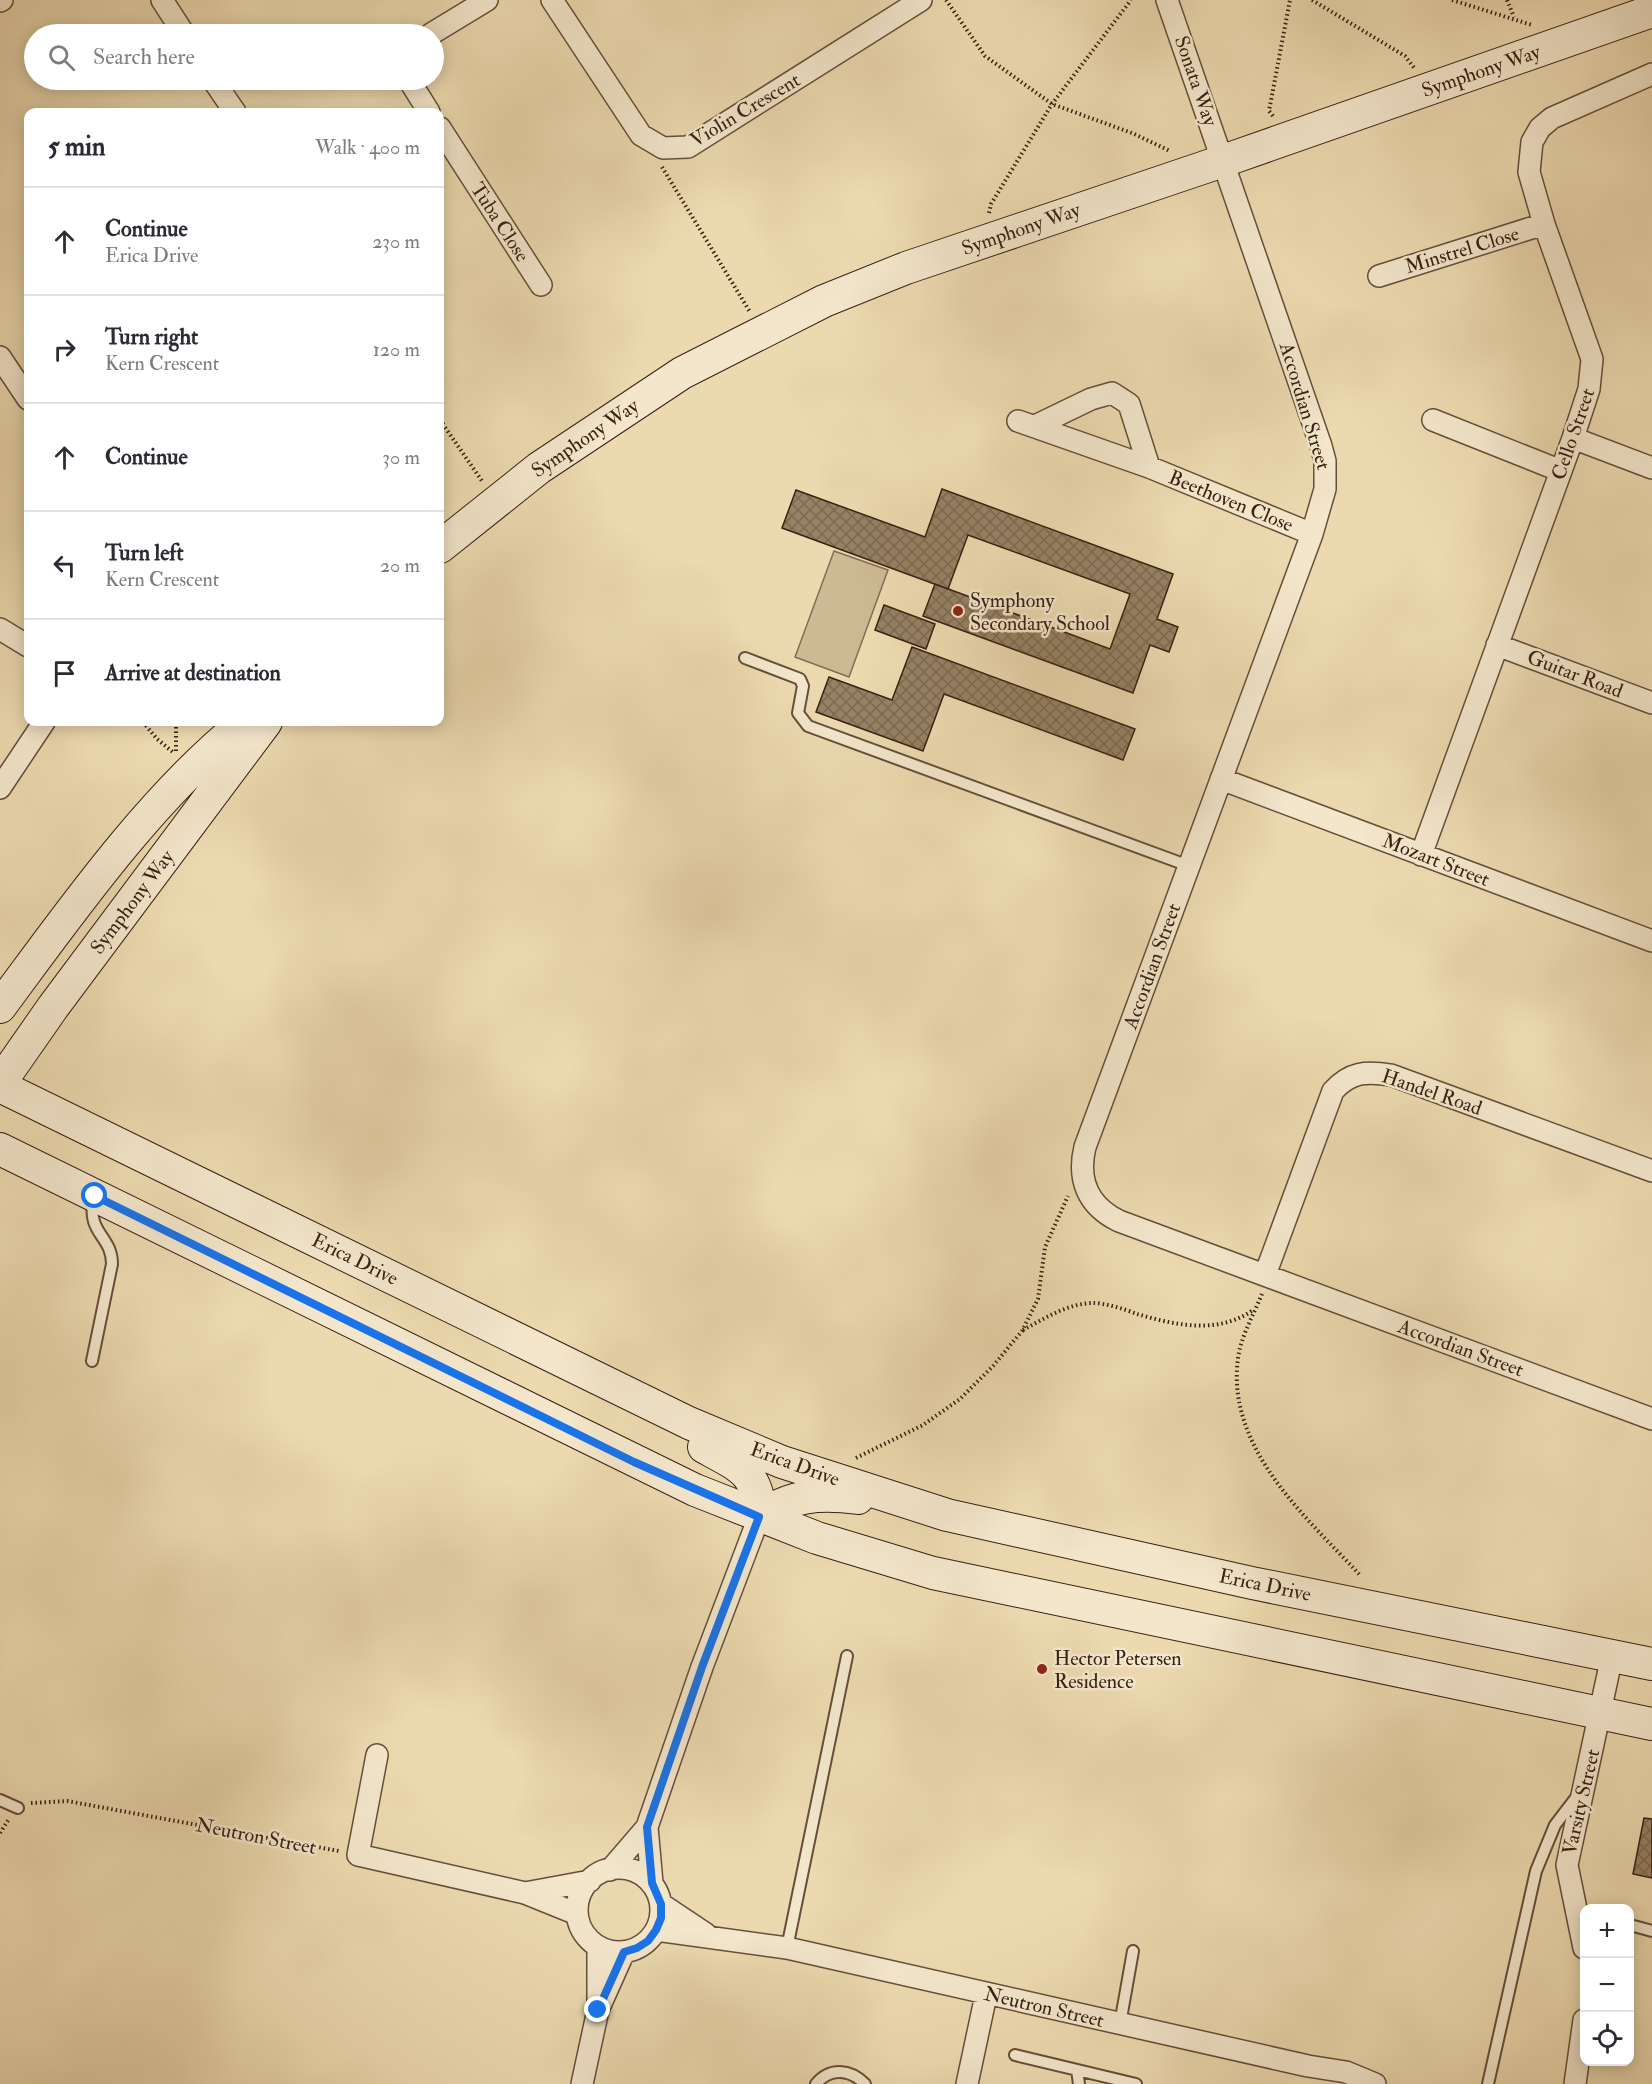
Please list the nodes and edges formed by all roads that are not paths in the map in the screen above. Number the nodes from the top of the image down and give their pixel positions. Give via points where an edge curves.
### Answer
1 (162, 0) edge
2 (487, 0) edge
3 (552, 0) edge
4 (921, 0) edge
5 (1167, 0) edge
6 (1652, 10) edge
7 (178, 24) edge
8 (444, 26) edge
9 (1652, 74) edge
10 (220, 90) edge
11 (415, 90) edge
12 (232, 108) edge
13 (426, 108) edge
14 (444, 134) edge
15 (1223, 161) junction
16 (1544, 224) junction
17 (1379, 276) dead end
18 (541, 285) dead end
19 (0, 357) edge
20 (24, 387) edge
21 (1432, 420) dead end
22 (1573, 438) junction
23 (1149, 467) junction
24 (1652, 468) edge
25 (1561, 471) junction
26 (1312, 534) junction
27 (444, 543) edge
28 (0, 629) edge
29 (24, 644) edge
30 (1497, 645) junction
31 (745, 658) dead end
32 (1652, 703) edge
33 (41, 726) edge
34 (240, 726) edge
35 (263, 726) edge
36 (1221, 779) junction
37 (0, 789) edge
38 (1421, 855) junction
39 (1189, 866) junction
40 (1652, 941) edge
41 (0, 1007) edge
42 (0, 1084) edge
43 (0, 1149) edge
44 (1652, 1171) edge
45 (95, 1196) junction
46 (1264, 1283) junction
47 (510, 1335) junction
48 (92, 1361) dead end
49 (1652, 1419) edge
50 (919, 1507) junction
51 (759, 1517) junction
52 (847, 1656) dead end
53 (1612, 1656) junction
54 (1652, 1664) edge
55 (1600, 1713) junction
56 (1652, 1724) edge
57 (377, 1755) dead end
58 (1583, 1788) junction
59 (0, 1800) edge
60 (18, 1808) road end
61 (647, 1827) junction
62 (610, 1870) junction
63 (590, 1881) junction
64 (652, 1883) junction
65 (1571, 1891) junction
66 (525, 1893) junction
67 (661, 1904) junction
68 (1584, 1904) edge
69 (577, 1914) junction
70 (1634, 1926) edge
71 (656, 1930) junction
72 (1580, 1930) edge
73 (1652, 1930) edge
74 (711, 1938) junction
75 (598, 1947) junction
76 (787, 1948) junction
77 (1133, 1951) dead end
78 (624, 1952) junction
79 (986, 1995) junction
80 (598, 2010) junction
81 (1120, 2024) junction
82 (1580, 2048) edge
83 (1015, 2055) dead end
84 (1077, 2070) junction
85 (582, 2084) edge
86 (816, 2084) edge
87 (865, 2084) edge
88 (967, 2084) edge
89 (1080, 2084) edge
90 (1136, 2084) edge
91 (1375, 2084) edge
92 (1488, 2084) edge
93 (1575, 2084) edge

1 - 7 street
2 - 8 street
3 - 4 street, Violin Crescent via 641,135 663,148 688,147
5 - 15 street, Sonata Way
6 - 15 main road, Symphony Way
9 - 16 street, Cello Street via 1552,118 1540,128 1532,142 1529,172
10 - 12 street
11 - 13 street
14 - 18 street, Tuba Close
15 - 26 street, Accordian Street via 1325,461 1326,489
15 - 27 main road, Symphony Way via 906,268 824,301 682,373 539,468
16 - 17 street, Minstrel Close
16 - 22 street, Cello Street via 1592,359 1589,389
19 - 20 street
21 - 25 street
22 - 24 street
22 - 25 street, Cello Street
23 - 23 street, Beethoven Close via 1026,423 1112,393 1129,404
23 - 26 street, Beethoven Close
25 - 30 street, Cello Street
26 - 36 street, Accordian Street
28 - 29 street
30 - 32 street, Guitar Road
30 - 38 street, Cello Street
31 - 39 lane via 800,679 803,686 798,713 808,726
33 - 37 street
34 - 41 main road, Symphony Way via 220,742 135,833
35 - 42 main road, Symphony Way
36 - 38 street, Mozart Street
36 - 39 street, Accordian Street
38 - 40 street, Mozart Street
39 - 46 street, Accordian Street via 1085,1147 1084,1182 1091,1199 1107,1215
42 - 47 main road, Erica Drive
43 - 45 main road
44 - 46 street, Handel Road via 1391,1075 1356,1074 1333,1091
45 - 48 lane via 92,1220 112,1256 112,1264
45 - 51 main road via 634,1462
46 - 49 street, Accordian Street
47 - 50 main road, Erica Drive via 689,1423 782,1461
47 - 51 main road via 614,1402 737,1466 757,1488
50 - 51 main road via 831,1494 800,1497
50 - 53 main road, Erica Drive via 1230,1578
51 - 55 main road via 933,1573
51 - 61 street
52 - 76 lane
53 - 54 main road, Erica Drive
53 - 55 street, Varsity Street
55 - 56 main road
55 - 58 street, Varsity Street
57 - 66 street via 358,1855
58 - 65 street, Varsity Street via 1567,1865
58 - 92 lane via 1555,1825 1536,1871
59 - 60 lane
61 - 62 street
61 - 64 street
62 - 63 street
62 - 64 street via 633,1871
63 - 66 street
63 - 69 street via 579,1900
64 - 67 street
65 - 68 lane
65 - 72 street, Varsity Street
66 - 69 street
67 - 71 street
67 - 74 street, Neutron Street
69 - 75 street via 580,1927
70 - 73 lane
71 - 74 street, Neutron Street
71 - 78 street via 637,1948
74 - 76 street, Neutron Street
75 - 78 street
75 - 80 street
76 - 79 street, Neutron Street
77 - 81 lane
78 - 80 street
79 - 81 street, Neutron Street
79 - 88 street
80 - 85 street
81 - 91 street, Neutron Street via 1346,2072
82 - 93 street
83 - 84 lane
84 - 89 lane
84 - 90 lane
86 - 87 lane via 823,2076 838,2071 856,2076

